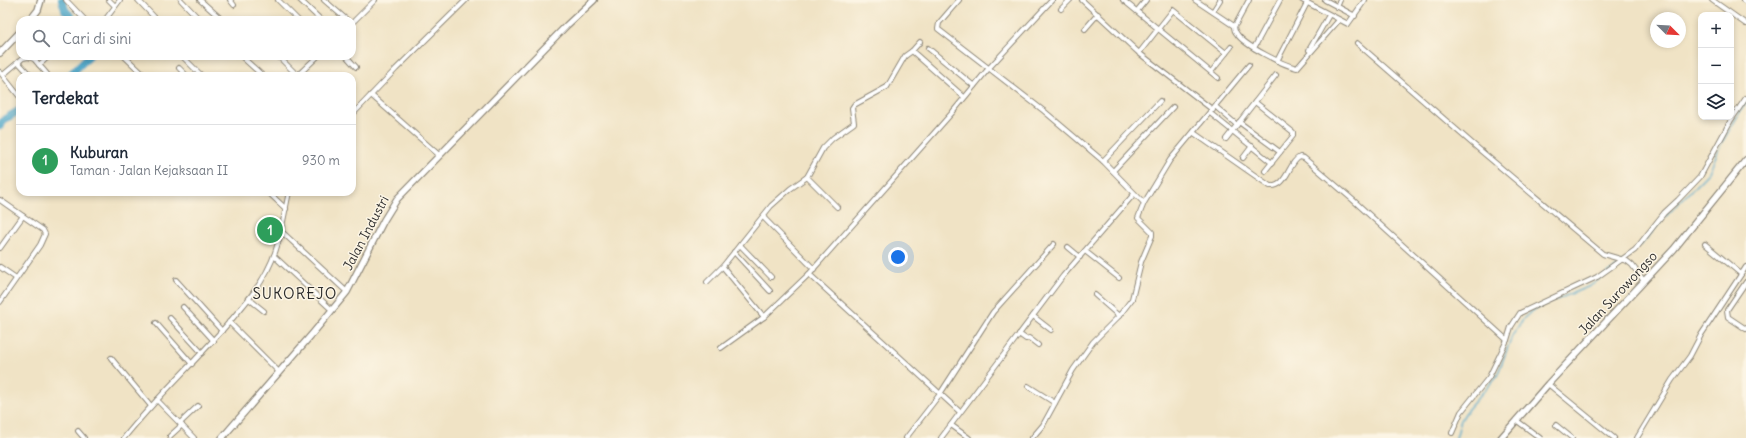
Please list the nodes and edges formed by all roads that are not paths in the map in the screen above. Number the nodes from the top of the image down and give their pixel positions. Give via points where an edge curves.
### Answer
1 (41, 0) edge
2 (66, 0) edge
3 (109, 0) edge
4 (120, 0) edge
5 (138, 0) edge
6 (181, 0) edge
7 (200, 0) edge
8 (230, 0) edge
9 (278, 0) edge
10 (300, 0) edge
11 (324, 0) edge
12 (466, 0) edge
13 (594, 0) edge
14 (959, 0) edge
15 (1052, 0) edge
16 (1070, 0) edge
17 (1082, 0) edge
18 (1122, 0) edge
19 (1146, 0) edge
20 (1195, 0) edge
21 (1220, 0) edge
22 (1249, 0) edge
23 (1280, 0) edge
24 (1302, 0) edge
25 (1325, 0) edge
26 (1340, 0) edge
27 (1365, 0) edge
28 (1712, 0) edge
29 (1743, 0) edge
30 (372, 1) edge
31 (1746, 2) edge
32 (1307, 3) junction
33 (234, 5) dead end
34 (115, 6) junction
35 (1337, 6) junction
36 (1061, 9) dead end
37 (1137, 11) junction
38 (1214, 11) junction
39 (1098, 14) junction
40 (1329, 15) junction
41 (33, 16) edge
42 (81, 16) edge
43 (108, 16) edge
44 (153, 16) edge
45 (196, 16) edge
46 (217, 16) edge
47 (294, 16) edge
48 (317, 16) edge
49 (342, 16) edge
50 (1355, 16) junction
51 (1746, 17) edge
52 (356, 19) edge
53 (1339, 20) junction
54 (1745, 23) edge
55 (1234, 26) junction
56 (1157, 29) junction
57 (1086, 30) dead end
58 (16, 36) edge
59 (920, 42) dead end
60 (1357, 43) dead end
61 (1231, 47) dead end
62 (928, 48) dead end
63 (1254, 48) junction
64 (912, 51) junction
65 (1139, 53) junction
66 (1226, 53) junction
67 (0, 54) edge
68 (1306, 56) junction
69 (20, 60) edge
70 (33, 60) edge
71 (45, 60) edge
72 (128, 60) edge
73 (186, 60) edge
74 (245, 60) edge
75 (283, 60) edge
76 (314, 60) edge
77 (350, 60) edge
78 (1277, 61) junction
79 (18, 62) junction
80 (39, 65) junction
81 (1249, 65) dead end
82 (356, 67) dead end
83 (179, 68) dead end
84 (989, 68) junction
85 (27, 72) edge
86 (45, 72) edge
87 (141, 72) edge
88 (184, 72) edge
89 (198, 72) edge
90 (258, 72) edge
91 (297, 72) edge
92 (303, 72) edge
93 (1211, 72) junction
94 (1, 73) edge
95 (1276, 75) dead end
96 (1218, 78) dead end
97 (974, 86) junction
98 (16, 92) edge
99 (371, 94) junction
100 (964, 97) junction
101 (1746, 98) edge
102 (1160, 101) dead end
103 (1255, 102) junction
104 (1173, 107) dead end
105 (1213, 110) junction
106 (356, 111) edge
107 (1238, 123) junction
108 (1232, 131) junction
109 (1194, 133) junction
110 (1226, 139) dead end
111 (1252, 146) junction
112 (1280, 152) junction
113 (439, 155) junction
114 (1243, 158) dead end
115 (1746, 160) edge
116 (1103, 161) junction
117 (1272, 163) junction
118 (1113, 171) junction
119 (1265, 171) dead end
120 (807, 177) junction
121 (1134, 194) junction
122 (272, 196) edge
123 (288, 196) edge
124 (0, 200) edge
125 (1144, 203) junction
126 (837, 206) dead end
127 (286, 209) junction
128 (23, 216) junction
129 (762, 217) junction
130 (282, 231) junction
131 (1054, 244) dead end
132 (1705, 244) dead end
133 (740, 245) junction
134 (1068, 247) dead end
135 (0, 248) edge
136 (1085, 251) junction
137 (734, 252) junction
138 (274, 256) junction
139 (1080, 257) junction
140 (1624, 260) junction
141 (0, 267) edge
142 (722, 267) junction
143 (1746, 268) edge
144 (814, 269) junction
145 (809, 274) junction
146 (1741, 274) junction
147 (771, 277) dead end
148 (16, 278) junction
149 (1120, 278) dead end
150 (176, 280) dead end
151 (1644, 281) junction
152 (707, 282) dead end
153 (1746, 282) edge
154 (770, 291) dead end
155 (347, 292) junction
156 (1095, 295) dead end
157 (249, 298) junction
158 (0, 302) edge
159 (183, 307) dead end
160 (332, 310) junction
161 (264, 311) dead end
162 (1033, 316) junction
163 (1119, 316) junction
164 (764, 317) junction
165 (170, 318) dead end
166 (229, 322) junction
167 (156, 323) dead end
168 (1746, 329) edge
169 (1051, 330) dead end
170 (222, 331) junction
171 (1020, 334) junction
172 (1505, 339) junction
173 (214, 341) junction
174 (1038, 345) dead end
175 (721, 348) dead end
176 (202, 353) junction
177 (112, 358) dead end
178 (192, 364) junction
179 (279, 372) junction
180 (1548, 384) junction
181 (1028, 386) dead end
182 (940, 394) junction
183 (157, 400) junction
184 (1055, 403) junction
185 (150, 406) junction
186 (198, 406) dead end
187 (960, 412) junction
188 (1516, 420) junction
189 (181, 424) junction
190 (952, 424) junction
191 (1556, 425) dead end
192 (78, 431) dead end
193 (1452, 433) dead end
194 (170, 436) dead end
195 (84, 438) edge
196 (124, 438) edge
197 (194, 438) edge
198 (222, 438) edge
199 (906, 438) edge
200 (941, 438) edge
201 (969, 438) edge
202 (1032, 438) edge
203 (1501, 438) edge
204 (1540, 438) edge
205 (1572, 438) edge
206 (1614, 438) edge
207 (1637, 438) edge

1 - 41 street
2 - 42 street
3 - 34 street
4 - 34 street
5 - 44 street
6 - 45 street
7 - 46 street
8 - 33 street
9 - 47 street
10 - 48 street
11 - 49 street
12 - 99 street
13 - 113 street, Jalan Industri
14 - 84 street via 937,28
15 - 84 street
16 - 36 street
17 - 39 street
18 - 37 street
19 - 37 street
20 - 38 street
21 - 38 street
22 - 55 street
23 - 63 street
24 - 32 street
25 - 35 street
26 - 35 street
27 - 50 street
28 - 54 street
29 - 31 street
30 - 52 street
32 - 40 street
32 - 78 street
34 - 43 street
35 - 50 street
37 - 56 street
38 - 55 street
39 - 57 street
39 - 65 street
40 - 53 street
40 - 68 street
50 - 53 street via 1348,24
51 - 54 street
53 - 68 street
55 - 63 street via 1238,36
56 - 65 street
56 - 66 street via 1173,10
56 - 93 street
58 - 67 street
59 - 64 street
60 - 140 street via 1604,254
61 - 66 street
62 - 97 street
63 - 78 street
64 - 100 street
64 - 120 street via 905,56 887,87 854,105 854,123 823,148
65 - 105 street
66 - 93 street
68 - 78 street via 1297,68
69 - 79 street
70 - 80 street
71 - 80 street
72 - 87 street
73 - 89 street
74 - 90 street
75 - 91 street
76 - 92 street
77 - 82 street
79 - 85 street
79 - 94 street
80 - 86 street
81 - 105 street
83 - 88 street
84 - 97 street
84 - 116 street
93 - 96 street
94 - 98 street
95 - 103 street
97 - 100 street
99 - 106 street
99 - 113 street
100 - 144 street
101 - 140 street via 1700,177 1664,213
102 - 116 street
103 - 107 street
103 - 112 street via 1292,130 1293,136
104 - 118 street
105 - 107 street
105 - 108 street
105 - 109 street
107 - 108 street
107 - 112 street
108 - 110 street
108 - 111 street
109 - 125 street via 1170,160
109 - 172 street via 1270,186 1278,185 1289,173 1296,159 1304,158
111 - 114 street
111 - 117 street
112 - 117 street
113 - 155 street, Jalan Industri via 393,204
115 - 151 street, Jalan Surowongso via 1696,224
116 - 118 street
117 - 119 street
118 - 121 street
120 - 126 street
120 - 129 street via 783,195
121 - 125 street
121 - 136 street
122 - 127 street
123 - 127 street
124 - 128 street
125 - 163 street via 1138,218 1152,232 1152,236 1141,262 1132,300
127 - 130 street
128 - 135 street
128 - 148 street via 44,230 45,234
129 - 133 street
129 - 144 street
130 - 138 street
130 - 155 street
131 - 182 street via 993,312
132 - 146 street
133 - 137 street
133 - 147 street
134 - 139 street
136 - 139 street
136 - 149 street
137 - 142 street
137 - 154 street
138 - 157 street
138 - 160 street
139 - 162 street
140 - 151 street via 1632,265
140 - 172 street via 1597,277 1522,311
141 - 148 street
142 - 152 street
142 - 164 street
143 - 146 street
144 - 145 street
145 - 164 street
145 - 182 street
146 - 207 street
148 - 158 street
150 - 170 street
151 - 180 street, Jalan Surowongso
153 - 168 street via 1727,310 1728,317
155 - 160 street, Jalan Industri
156 - 163 street
157 - 161 street
157 - 166 street
159 - 173 street
160 - 179 street, Jalan Industri
162 - 169 street
162 - 171 street
163 - 184 street via 1093,342 1073,370
164 - 175 street
165 - 176 street
166 - 170 street
166 - 179 street
167 - 178 street
170 - 173 street
171 - 174 street
171 - 187 street
172 - 193 street via 1487,381 1461,412
173 - 176 street
176 - 178 street
177 - 185 street
178 - 183 street
179 - 198 street, Jalan Industri
180 - 188 street, Jalan Surowongso
180 - 206 street
181 - 184 street
182 - 187 street
182 - 199 street
183 - 185 street
183 - 189 street
184 - 202 street via 1043,425
185 - 196 street
186 - 189 street
187 - 190 street
188 - 203 street, Jalan Surowongso
188 - 204 street
189 - 194 street
189 - 197 street
190 - 200 street
190 - 201 street
191 - 205 street
192 - 195 street

